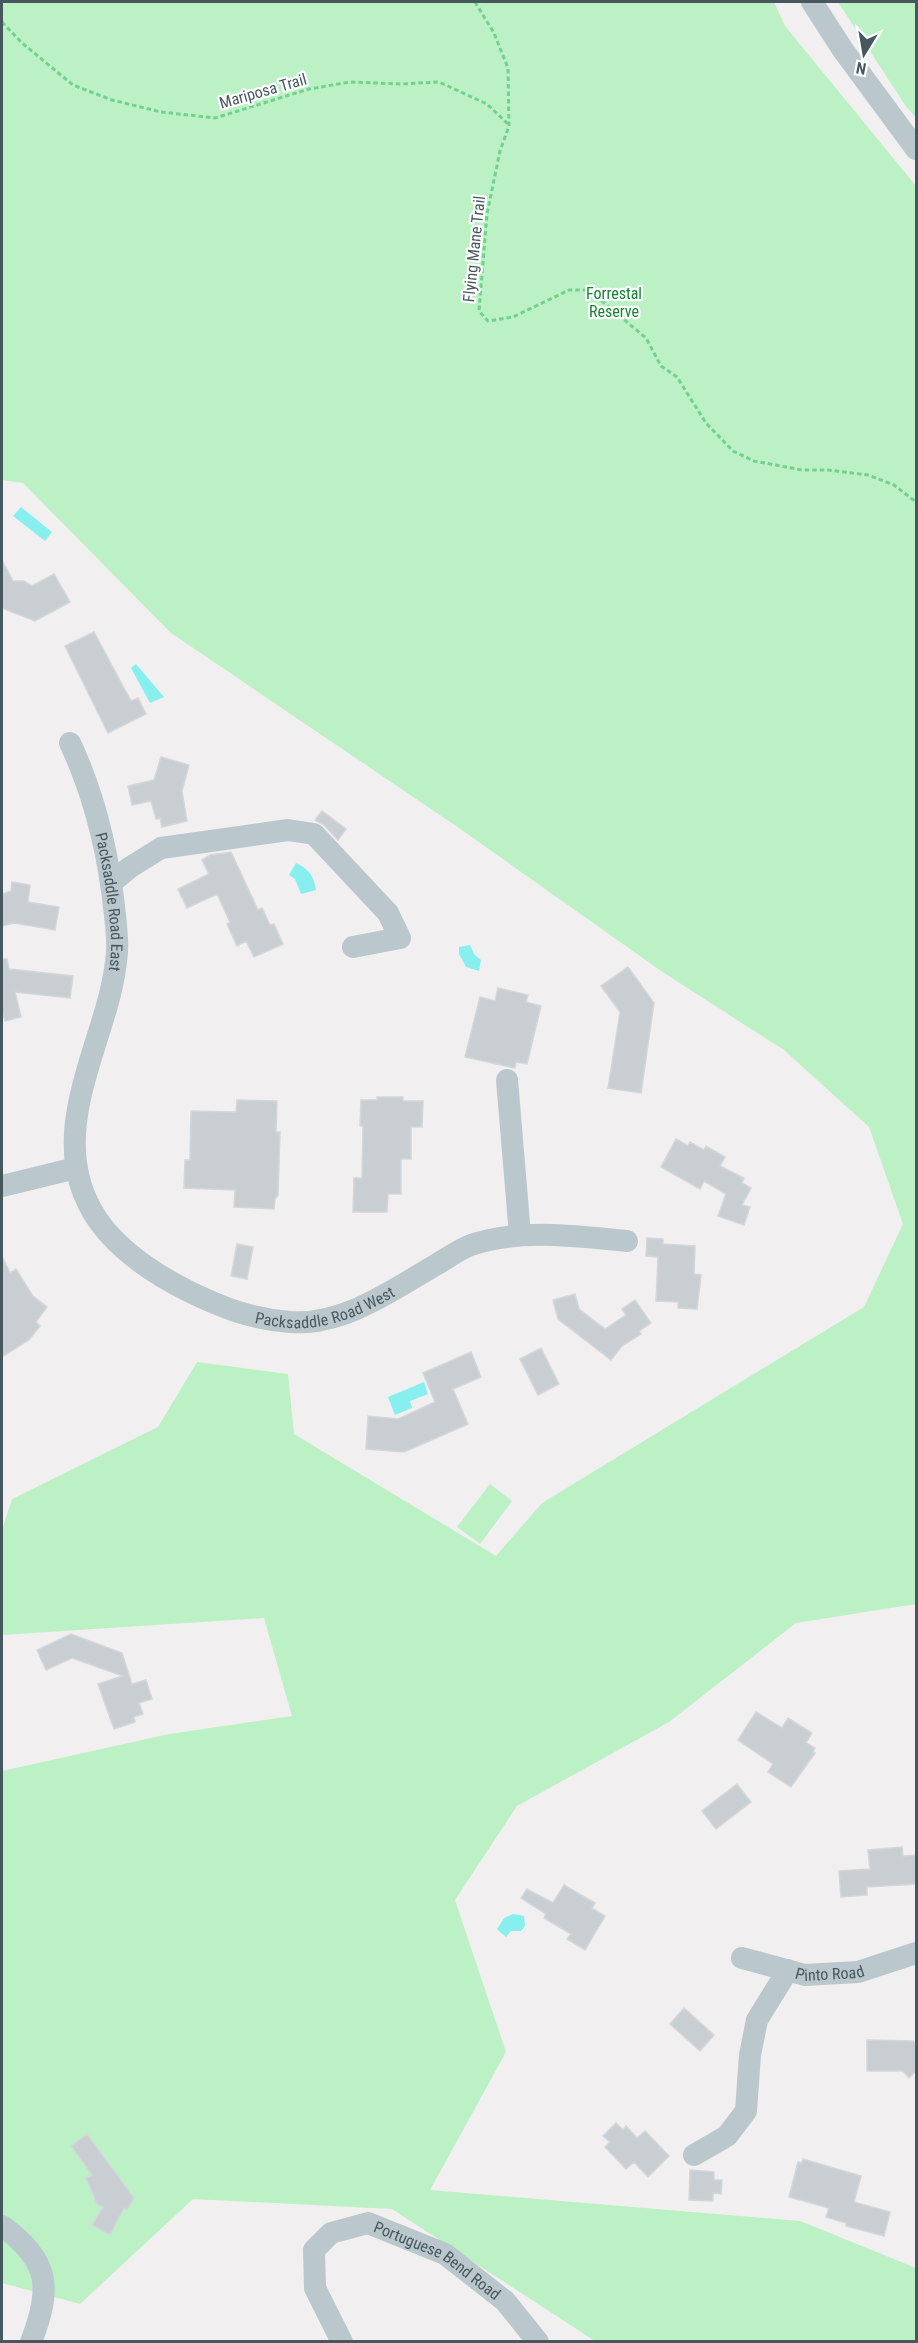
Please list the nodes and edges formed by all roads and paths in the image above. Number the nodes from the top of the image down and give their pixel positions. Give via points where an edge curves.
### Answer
1 (475, 2) edge
2 (812, 2) edge
3 (2, 22) edge
4 (509, 126) junction
5 (916, 149) edge
6 (916, 502) edge
7 (70, 743) dead end
8 (111, 883) junction
9 (353, 947) dead end
10 (507, 1080) dead end
11 (76, 1168) junction
12 (2, 1186) edge
13 (520, 1235) junction
14 (627, 1241) dead end
15 (916, 1953) edge
16 (742, 1958) dead end
17 (788, 1970) junction
18 (694, 2156) dead end
19 (2, 2226) edge
20 (31, 2342) edge
21 (342, 2342) edge
22 (538, 2342) edge

1 - 4 path via 494,33 508,68
2 - 5 street
3 - 4 path, Mariposa Trail via 74,85 160,112 215,118 309,89 350,82 439,82 487,105
4 - 6 path, Flying Mane Trail via 486,214 479,311 488,321 513,316 569,290 589,290 646,338 661,366 677,377 706,423 733,451 754,460 802,470 868,475 894,485
7 - 8 street, Packsaddle Road East via 83,771
8 - 9 street via 161,848 288,830 314,834 388,913 400,938
8 - 11 street, Packsaddle Road East via 118,948 116,972 78,1110
10 - 13 street
11 - 12 street
11 - 13 street, Packsaddle Road West via 86,1200 103,1230 133,1258 196,1295 260,1319 306,1323 344,1314 468,1246
13 - 14 street, Packsaddle Road West via 574,1235
15 - 17 street, Pinto Road via 858,1972 805,1975
16 - 17 street, Pinto Road
17 - 18 street via 757,2020 746,2111 727,2136
19 - 20 street via 20,2240 38,2263 45,2294
21 - 22 street, Portuguese Bend Road via 315,2288 314,2250 331,2232 368,2223 445,2254 505,2301

